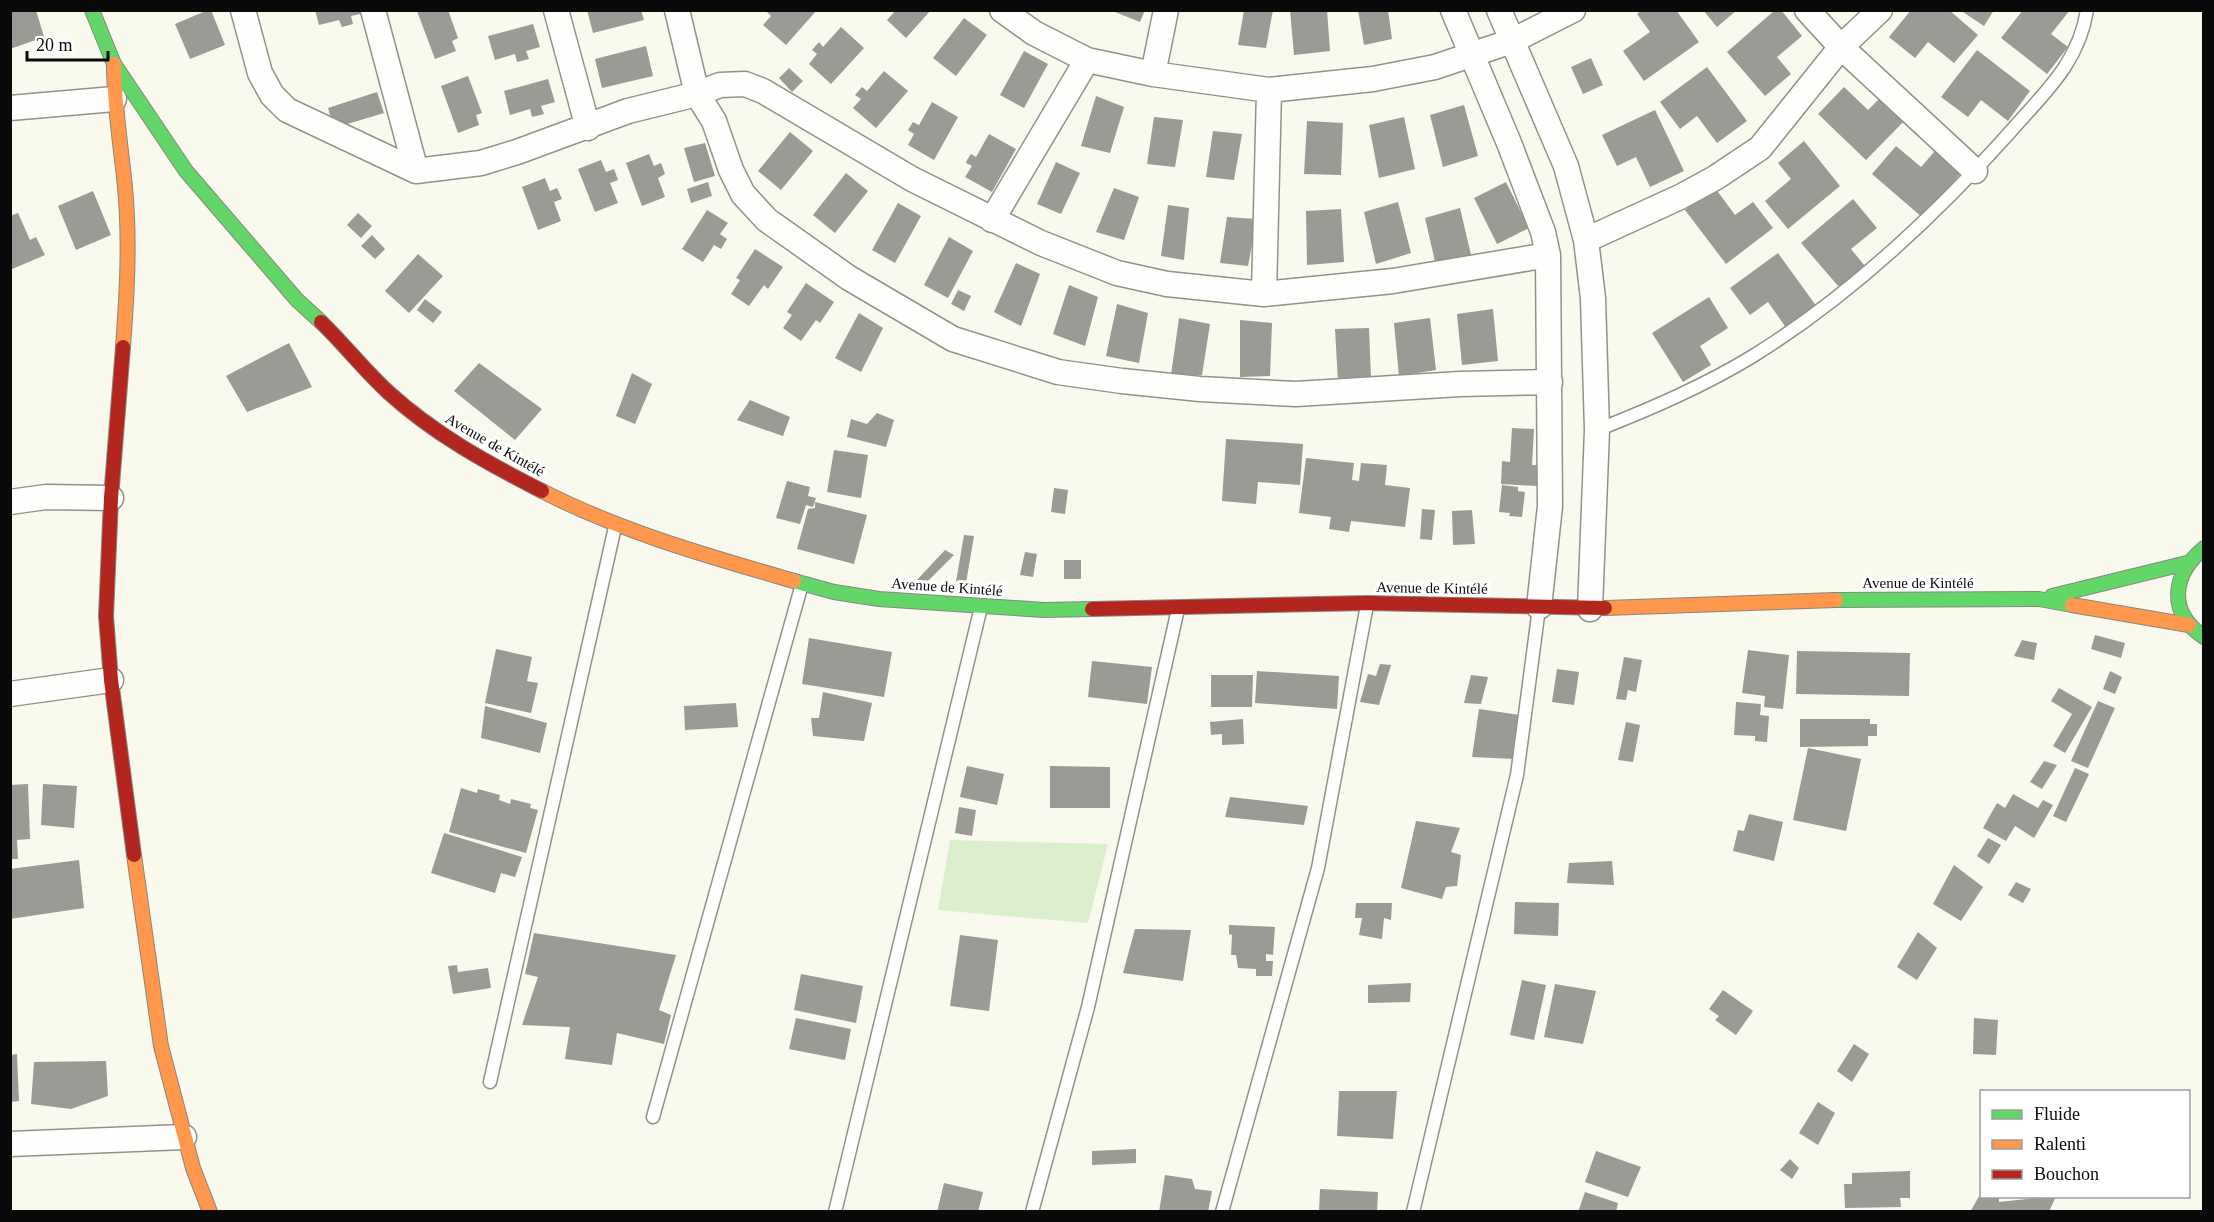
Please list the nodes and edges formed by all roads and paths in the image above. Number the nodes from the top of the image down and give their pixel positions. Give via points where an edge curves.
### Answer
1 (92, 10) edge
2 (234, 10) edge
3 (243, 10) edge
4 (373, 10) edge
5 (556, 10) edge
6 (677, 10) edge
7 (1002, 10) edge
8 (1166, 10) edge
9 (1453, 10) edge
10 (1499, 10) edge
11 (1573, 10) edge
12 (1807, 10) edge
13 (1880, 10) edge
14 (2087, 10) edge
15 (1512, 41) junction
16 (1841, 47) junction
17 (1472, 55) junction
18 (1087, 60) junction
19 (114, 64) junction
20 (260, 73) junction
21 (1153, 74) junction
22 (1269, 90) junction
23 (697, 94) junction
24 (114, 99) junction
25 (10, 108) edge
26 (588, 128) junction
27 (416, 171) junction
28 (1975, 171) junction
29 (992, 220) junction
30 (1586, 240) junction
31 (1548, 255) junction
32 (1264, 294) junction
33 (1550, 382) junction
34 (1597, 430) junction
35 (111, 498) junction
36 (10, 502) edge
37 (616, 525) junction
38 (2204, 548) edge
39 (2187, 563) junction
40 (803, 583) junction
41 (2039, 599) junction
42 (1367, 603) junction
43 (981, 606) junction
44 (1539, 607) junction
45 (1178, 608) junction
46 (1590, 609) junction
47 (2188, 626) junction
48 (2204, 637) edge
49 (111, 680) junction
50 (10, 694) edge
51 (490, 1082) dead end
52 (653, 1117) dead end
53 (184, 1137) junction
54 (10, 1144) edge
55 (210, 1212) edge
56 (835, 1212) edge
57 (1032, 1212) edge
58 (1222, 1212) edge
59 (1413, 1212) edge

1 - 19 main road, Avenue de Kintélé
2 - 20 street
3 - 20 street
4 - 27 street
5 - 26 street
6 - 23 street
7 - 18 street via 1034,33
8 - 21 street
9 - 17 street
10 - 15 street
11 - 15 street
12 - 16 street
13 - 16 street
14 - 28 lane via 2084,29 2066,68
15 - 17 street
15 - 30 street via 1566,166
16 - 28 street
16 - 30 street via 1760,148 1680,197
17 - 22 street via 1373,79
17 - 31 street via 1514,154
18 - 21 street
18 - 29 street
19 - 24 main road
19 - 37 main road, Avenue de Kintélé via 186,171 297,300 387,391 435,430 495,467
20 - 27 street via 272,95 287,110
21 - 22 street
22 - 32 street
23 - 26 street via 628,111
23 - 29 street via 720,85 745,84 763,91 912,179
23 - 33 street via 714,121 743,194 767,220 849,278 953,339 1058,372 1200,389 1296,394
24 - 25 street
24 - 35 main road via 125,189 127,251
26 - 27 street via 481,163
28 - 34 lane via 1882,261 1804,322 1751,358 1653,408
29 - 32 street via 1117,273 1167,284
30 - 34 street via 1593,298
31 - 32 street via 1393,281
31 - 33 street
33 - 44 street via 1550,506
34 - 46 street
35 - 36 street via 46,497
35 - 49 main road via 106,616
37 - 40 main road, Avenue de Kintélé via 686,550
37 - 51 lane
38 - 39 main road
39 - 41 main road, Avenue de Kintélé
39 - 47 main road via 2177,588 2181,614
40 - 43 main road, Avenue de Kintélé via 879,599
40 - 52 lane
41 - 46 main road, Avenue de Kintélé via 1831,600
41 - 47 main road, Avenue de Kintélé
42 - 44 main road, Avenue de Kintélé
42 - 45 main road, Avenue de Kintélé
42 - 58 lane via 1318,868
43 - 45 main road, Avenue de Kintélé via 1044,610
43 - 56 lane
44 - 46 main road, Avenue de Kintélé
44 - 59 lane via 1517,775
45 - 57 lane via 1088,1007
47 - 48 main road
49 - 50 street
49 - 53 main road via 161,1046
53 - 54 street
53 - 55 main road

